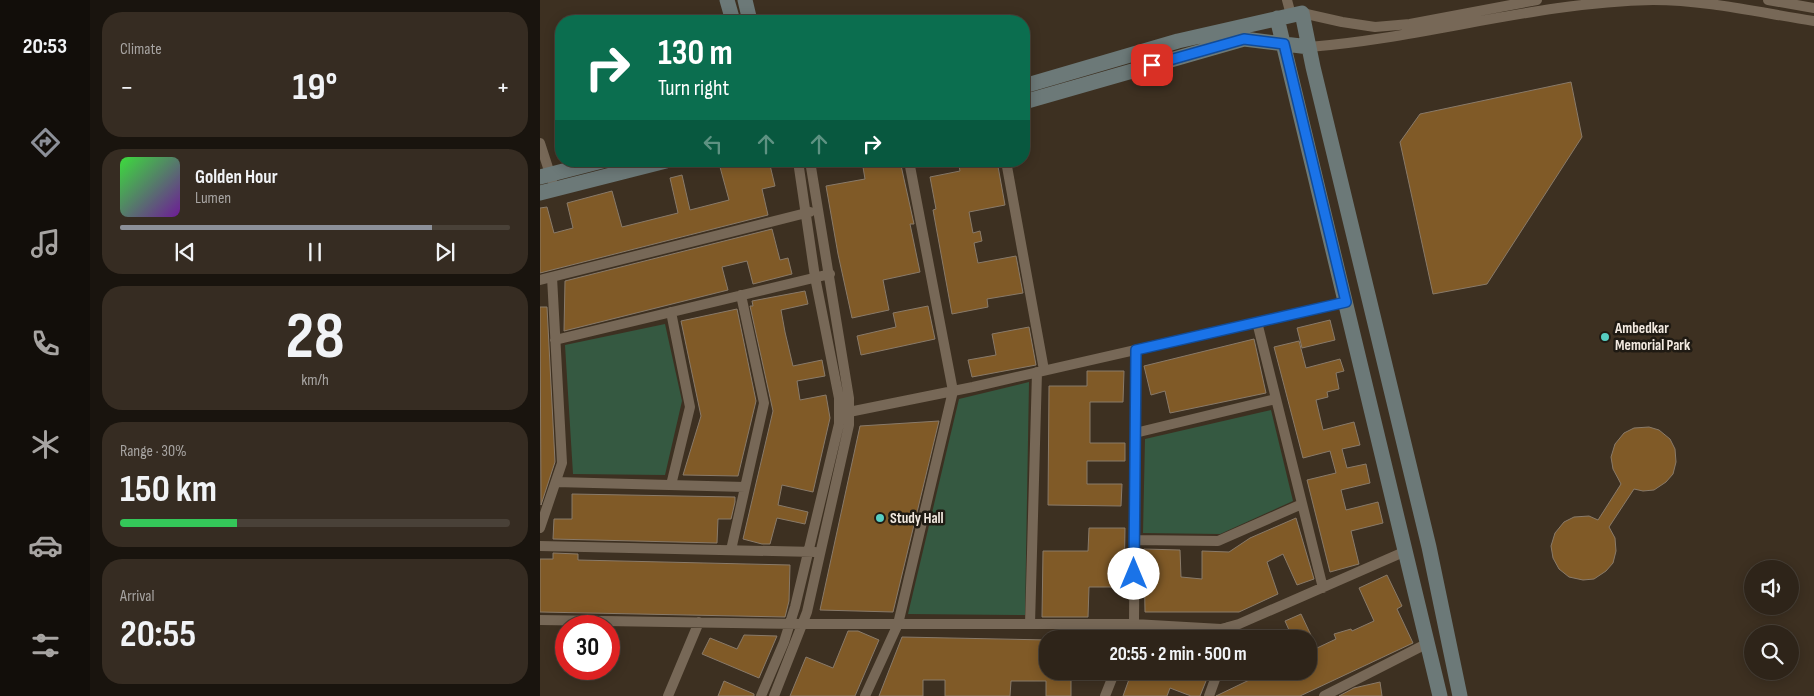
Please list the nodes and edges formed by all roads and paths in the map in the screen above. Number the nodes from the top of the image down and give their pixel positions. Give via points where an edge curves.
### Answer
1 (727, 0) edge
2 (745, 0) edge
3 (1287, 0) edge
4 (1537, 0) edge
5 (1768, 0) edge
6 (1814, 8) edge
7 (731, 15) edge
8 (749, 15) edge
9 (1290, 15) junction
10 (1814, 21) edge
11 (1284, 44) junction
12 (1309, 47) junction
13 (1030, 84) edge
14 (1030, 100) edge
15 (540, 143) edge
16 (578, 167) edge
17 (642, 167) edge
18 (799, 167) edge
19 (811, 167) edge
20 (911, 167) edge
21 (1007, 167) edge
22 (545, 175) edge
23 (547, 191) edge
24 (818, 210) junction
25 (805, 213) junction
26 (830, 274) junction
27 (552, 277) junction
28 (815, 277) junction
29 (540, 280) edge
30 (740, 295) junction
31 (1346, 302) junction
32 (671, 312) junction
33 (1257, 322) junction
34 (555, 340) junction
35 (1136, 350) junction
36 (1041, 371) junction
37 (954, 391) junction
38 (1276, 399) junction
39 (844, 413) junction
40 (1135, 433) junction
41 (556, 482) junction
42 (671, 485) junction
43 (745, 487) junction
44 (1302, 504) junction
45 (540, 528) edge
46 (1135, 540) junction
47 (540, 546) edge
48 (731, 550) junction
49 (1406, 551) junction
50 (808, 552) junction
51 (821, 552) junction
52 (1323, 588) junction
53 (540, 620) edge
54 (699, 622) junction
55 (790, 624) junction
56 (803, 624) junction
57 (898, 624) junction
58 (1030, 624) junction
59 (1134, 624) junction
60 (1228, 627) junction
61 (1132, 630) edge
62 (1228, 630) edge
63 (1428, 643) junction
64 (1111, 680) edge
65 (1215, 680) edge
66 (1328, 695) edge
67 (668, 696) edge
68 (761, 696) edge
69 (774, 696) edge
70 (865, 696) edge
71 (1105, 696) edge
72 (1209, 696) edge
73 (1440, 696) edge
74 (1460, 696) edge

1 - 7 street
2 - 8 street
3 - 9 street
4 - 9 street via 1410,24 1376,27
5 - 6 street
9 - 11 street
9 - 12 street
9 - 13 street via 1178,41
10 - 12 street via 1695,2 1608,2 1374,40
11 - 12 street
11 - 14 street via 1244,39
11 - 31 street
12 - 74 street via 1429,547
15 - 22 street
16 - 22 street
17 - 23 street
18 - 25 street
19 - 24 street
20 - 37 street
21 - 36 street
22 - 23 street
24 - 25 street
24 - 26 street
25 - 27 street
25 - 28 street
26 - 28 street
26 - 39 street via 849,398
27 - 29 street
27 - 34 street
28 - 30 street
28 - 39 street
30 - 32 street
30 - 43 street via 764,403
31 - 33 street
31 - 49 street
32 - 34 street
32 - 42 street via 690,407
33 - 35 street
33 - 38 street
34 - 41 street via 562,463
35 - 36 street
35 - 40 street
36 - 37 street
36 - 58 street
37 - 39 street
37 - 57 street
38 - 40 street
38 - 44 street
39 - 50 street
39 - 51 street via 849,425
40 - 46 street
41 - 42 street
41 - 45 street
42 - 43 street
43 - 48 street
44 - 46 street via 1218,541
44 - 52 street
46 - 59 street
47 - 48 street
48 - 50 street
49 - 52 street
49 - 63 street
50 - 51 street
50 - 55 street
51 - 56 street
52 - 60 street
53 - 54 street
54 - 55 street
54 - 67 street
55 - 56 street
55 - 68 street
56 - 57 street
56 - 69 street
57 - 58 street
57 - 70 street
58 - 59 street
59 - 60 street
59 - 61 street
60 - 62 street
63 - 66 street
63 - 73 street
64 - 71 street
65 - 72 street

